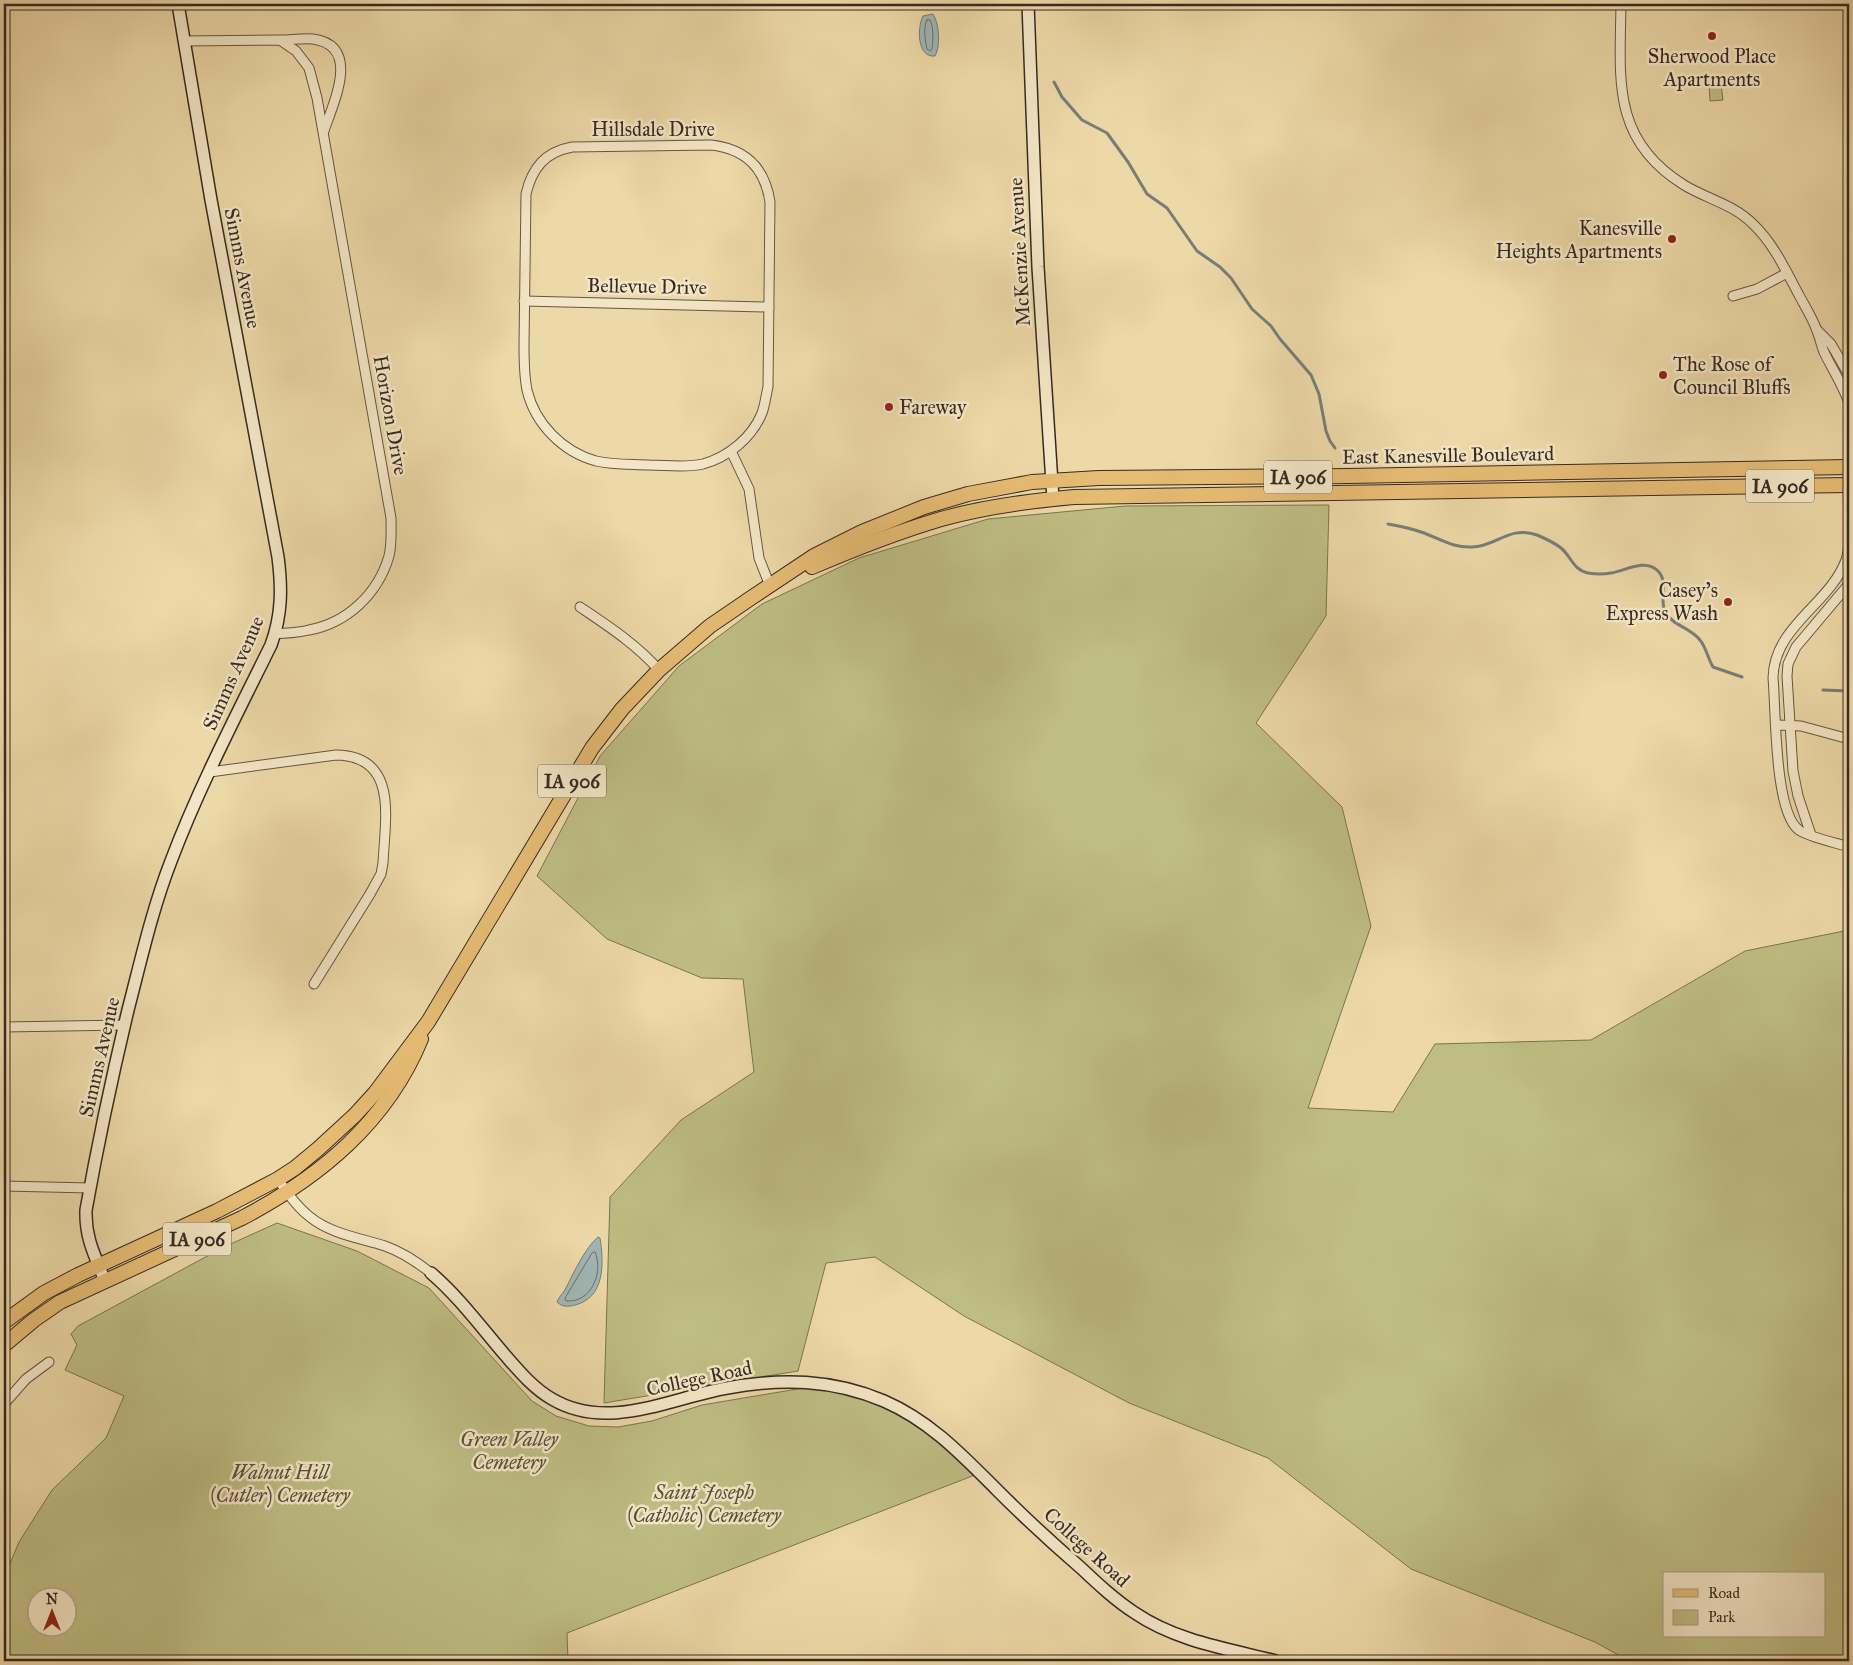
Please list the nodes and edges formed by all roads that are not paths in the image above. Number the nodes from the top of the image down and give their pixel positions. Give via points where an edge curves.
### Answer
1 (178, 4) edge
2 (1028, 4) edge
3 (1621, 4) edge
4 (280, 40) junction
5 (184, 41) junction
6 (323, 134) junction
7 (1787, 273) junction
8 (1733, 296) dead end
9 (524, 301) junction
10 (770, 307) junction
11 (1817, 330) junction
12 (1849, 375) edge
13 (1849, 403) edge
14 (731, 451) junction
15 (1849, 468) edge
16 (1052, 480) junction
17 (1849, 481) edge
18 (1053, 499) junction
19 (1849, 584) edge
20 (770, 586) junction
21 (580, 607) dead end
22 (275, 634) junction
23 (659, 670) junction
24 (1790, 725) junction
25 (1776, 726) junction
26 (1849, 739) edge
27 (210, 772) junction
28 (1812, 835) junction
29 (1849, 847) edge
30 (314, 984) dead end
31 (428, 1022) junction
32 (125, 1025) junction
33 (4, 1027) edge
34 (278, 1179) junction
35 (4, 1186) edge
36 (90, 1188) junction
37 (287, 1193) junction
38 (98, 1265) junction
39 (431, 1273) joint
40 (105, 1281) junction
41 (4, 1322) edge
42 (4, 1345) edge
43 (48, 1362) dead end
44 (4, 1404) edge
45 (1276, 1661) edge

1 - 5 street, Simms Avenue
2 - 16 street, McKenzie Avenue via 1037,257
3 - 7 street via 1622,92 1632,130 1643,149 1657,165 1686,187 1731,207 1753,223 1775,250
4 - 5 street, Horizon Drive
4 - 6 street, Horizon Drive via 309,68
4 - 6 street, Horizon Drive via 319,40 329,45 338,56 342,72
5 - 22 street, Simms Avenue via 210,200 278,557 281,602
6 - 22 street, Horizon Drive via 391,518 391,546 378,582 360,604 341,619 309,631
7 - 8 street via 1757,289
7 - 11 street
9 - 10 street, Bellevue Drive
9 - 10 street, Hillsdale Drive via 526,194 533,172 545,158 572,147 711,145 724,146 746,157 760,171 768,189
9 - 14 street, Hillsdale Drive via 527,389 547,430 572,451 612,464 694,465
10 - 14 street, Hillsdale Drive via 768,387 762,412 752,431
11 - 12 street via 1831,344
11 - 13 street
14 - 20 street via 749,489 758,558
15 - 16 main road, East Kanesville Boulevard / IA 906
16 - 18 street, McKenzie Avenue
16 - 20 main road, East Kanesville Boulevard / IA 906 via 989,490 917,509 814,556
17 - 18 main road, East Kanesville Boulevard / IA 906 via 1358,493 1102,495
17 - 25 street via 1848,555 1835,579 1779,649 1773,672
18 - 20 main road, East Kanesville Boulevard / IA 906 via 942,519 838,556
19 - 24 street via 1793,650 1788,664
20 - 23 main road, East Kanesville Boulevard / IA 906 via 710,626
21 - 23 street via 628,640
22 - 27 street, Simms Avenue
23 - 31 main road, East Kanesville Boulevard / IA 906 via 592,748
24 - 25 street
24 - 26 street
24 - 28 street via 1794,781
25 - 28 street via 1785,802 1793,824 1799,831
27 - 30 street via 336,754 360,759 380,776 385,792 381,874
27 - 32 street, Simms Avenue via 157,902
28 - 29 street
31 - 34 main road, East Kanesville Boulevard / IA 906 via 355,1115
31 - 37 main road, East Kanesville Boulevard / IA 906 via 406,1073 377,1115 341,1152
32 - 33 street
32 - 36 street, Simms Avenue
34 - 37 street, College Road
34 - 38 main road, East Kanesville Boulevard / IA 906
35 - 36 street
36 - 38 street, Simms Avenue via 86,1228
37 - 39 street, College Road via 321,1224 386,1247
37 - 40 main road, East Kanesville Boulevard / IA 906 via 242,1218
38 - 40 street, Simms Avenue
38 - 41 main road, East Kanesville Boulevard / IA 906 via 44,1293
39 - 45 street, College Road via 448,1288 530,1383 553,1400 568,1406 599,1413 638,1411 729,1388 798,1382 851,1388 884,1401 941,1435 1048,1539 1133,1612 1173,1633
40 - 42 main road, East Kanesville Boulevard / IA 906 via 60,1302
43 - 44 street via 26,1378

